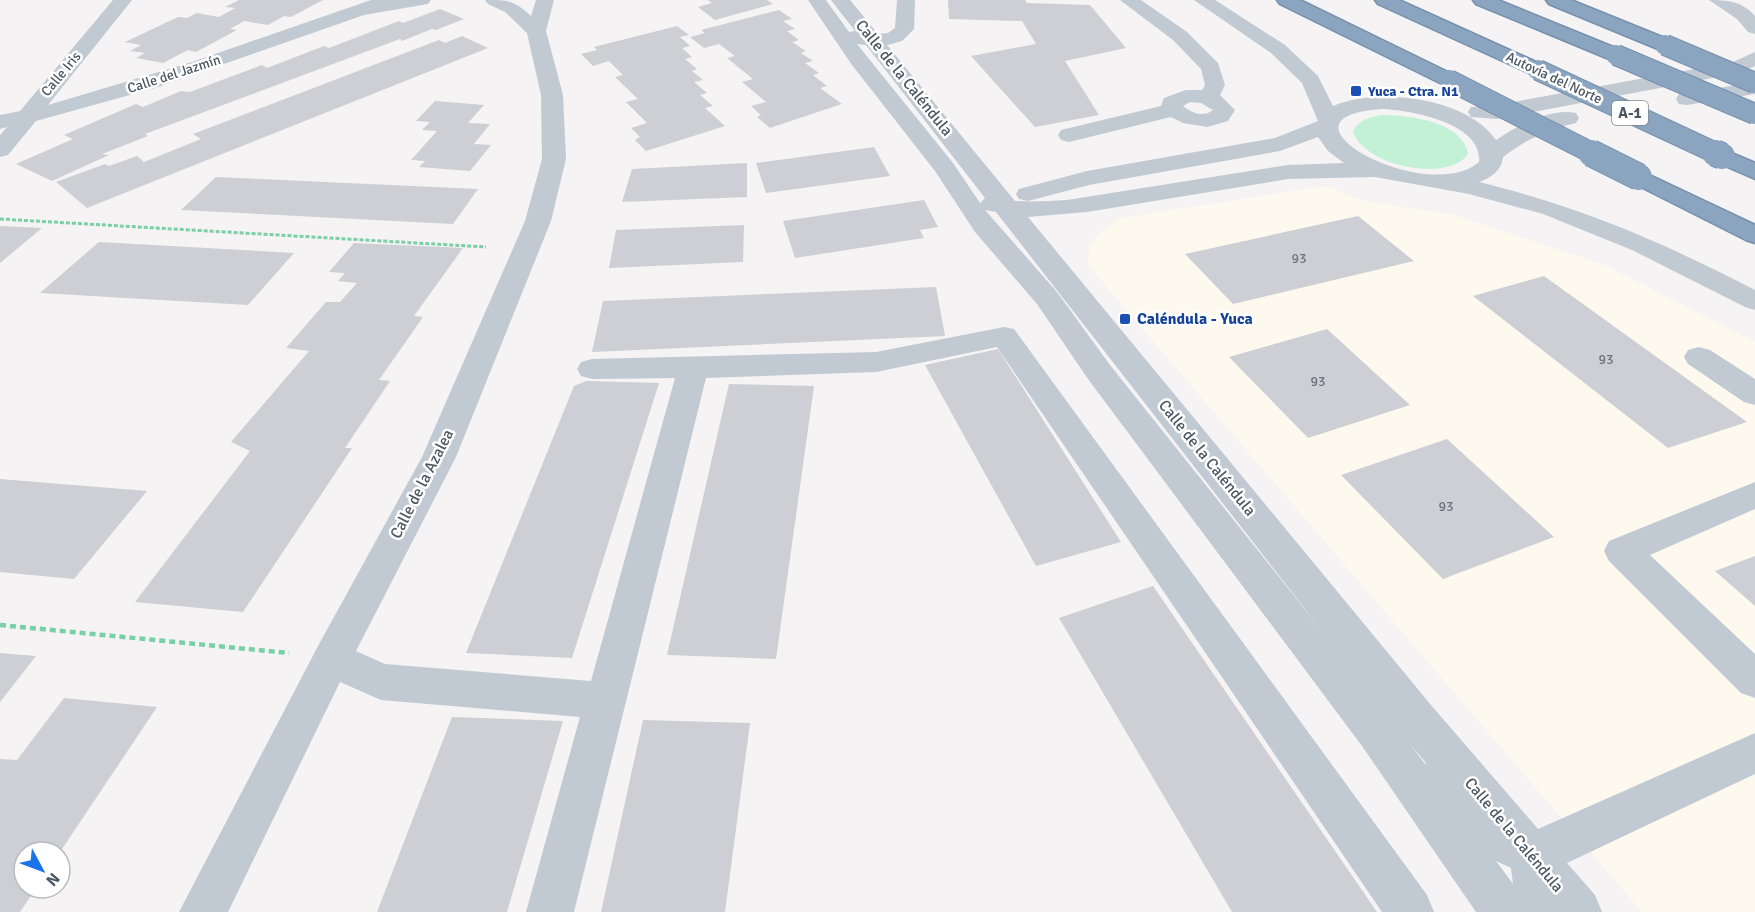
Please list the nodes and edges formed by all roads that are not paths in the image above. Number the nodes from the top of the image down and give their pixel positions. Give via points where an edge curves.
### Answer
1 (123, 0) edge
2 (389, 0) edge
3 (422, 0) edge
4 (494, 0) edge
5 (906, 0) edge
6 (1129, 0) edge
7 (1203, 0) edge
8 (1286, 0) edge
9 (1384, 0) edge
10 (1482, 0) edge
11 (1507, 0) edge
12 (1555, 0) edge
13 (1718, 0) edge
14 (827, 3) edge
15 (347, 8) edge
16 (541, 16) edge
17 (1755, 28) edge
18 (237, 39) dead end
19 (873, 40) junction
20 (1607, 51) junction
21 (1755, 58) edge
22 (1755, 83) edge
23 (1755, 88) edge
24 (887, 94) junction
25 (1429, 110) junction
26 (1755, 114) edge
27 (26, 117) junction
28 (0, 122) edge
29 (1328, 123) junction
30 (1069, 135) dead end
31 (0, 150) edge
32 (1492, 154) junction
33 (976, 167) junction
34 (945, 168) junction
35 (1380, 171) junction
36 (1755, 172) edge
37 (1087, 178) junction
38 (1438, 181) junction
39 (1104, 202) junction
40 (1005, 208) junction
41 (1755, 235) edge
42 (1039, 270) junction
43 (1755, 301) edge
44 (1699, 357) dead end
45 (693, 368) junction
46 (592, 369) dead end
47 (1755, 394) edge
48 (1755, 495) edge
49 (332, 658) junction
50 (1755, 680) edge
51 (605, 701) junction
52 (1377, 732) junction
53 (1755, 753) edge
54 (1532, 855) junction
55 (203, 912) edge
56 (550, 912) edge
57 (1410, 912) edge
58 (1504, 912) edge
59 (1540, 912) edge
60 (1578, 912) edge

1 - 27 street, Calle Iris
2 - 15 street, Calle del Jazmín
3 - 15 street, Calle del Jazmín
4 - 16 street, Calle de la Azalea
5 - 19 street via 904,29 896,36
6 - 30 street via 1180,36 1210,68 1215,85 1209,98 1179,98 1172,103 1174,110
7 - 29 street via 1278,50 1311,80
8 - 41 highway, bridge
9 - 36 highway, Autovía del Norte / A-1, bridge
10 - 20 highway
11 - 20 highway
12 - 22 highway, bridge
13 - 17 street via 1744,15
14 - 19 street, Calle de la Caléndula
14 - 24 street, Calle de la Caléndula via 844,42
15 - 18 street
15 - 27 street, Calle del Jazmín via 164,78
16 - 49 street, Calle de la Azalea via 552,95 554,159 538,221 439,457
19 - 24 street via 863,53
19 - 33 street, Calle de la Caléndula
20 - 26 highway, bridge
21 - 25 street via 1739,67 1497,112
23 - 32 street via 1551,121 1515,137
24 - 34 street, Calle de la Caléndula
25 - 29 street via 1374,103 1346,108
25 - 32 street via 1466,124 1488,144
27 - 28 street, Calle del Jazmín
27 - 31 street, Calle Iris
29 - 35 street via 1329,137 1339,150
29 - 37 street via 1280,144
32 - 38 street via 1490,165 1479,174 1462,180
33 - 37 street via 1015,175
33 - 40 street, Calle de la Caléndula
34 - 40 street via 980,198
34 - 42 street, Calle de la Caléndula via 984,227
35 - 38 street via 1408,179
35 - 39 street via 1288,172
37 - 40 street via 1016,198
38 - 43 street via 1583,220 1668,256
39 - 40 street via 1041,209
39 - 42 street via 1082,211 1060,230
40 - 42 street via 998,223
42 - 52 street, Calle de la Caléndula via 1047,298 1099,372
42 - 54 street, Calle de la Caléndula
44 - 47 street
45 - 46 street
45 - 51 street
45 - 57 street via 876,362 1004,336
48 - 50 street via 1622,551
49 - 51 street via 381,682
49 - 55 street, Calle de la Azalea
51 - 56 street
52 - 54 street via 1478,828
52 - 58 street, Calle de la Caléndula
53 - 54 street
54 - 59 street
54 - 60 street, Calle de la Caléndula

